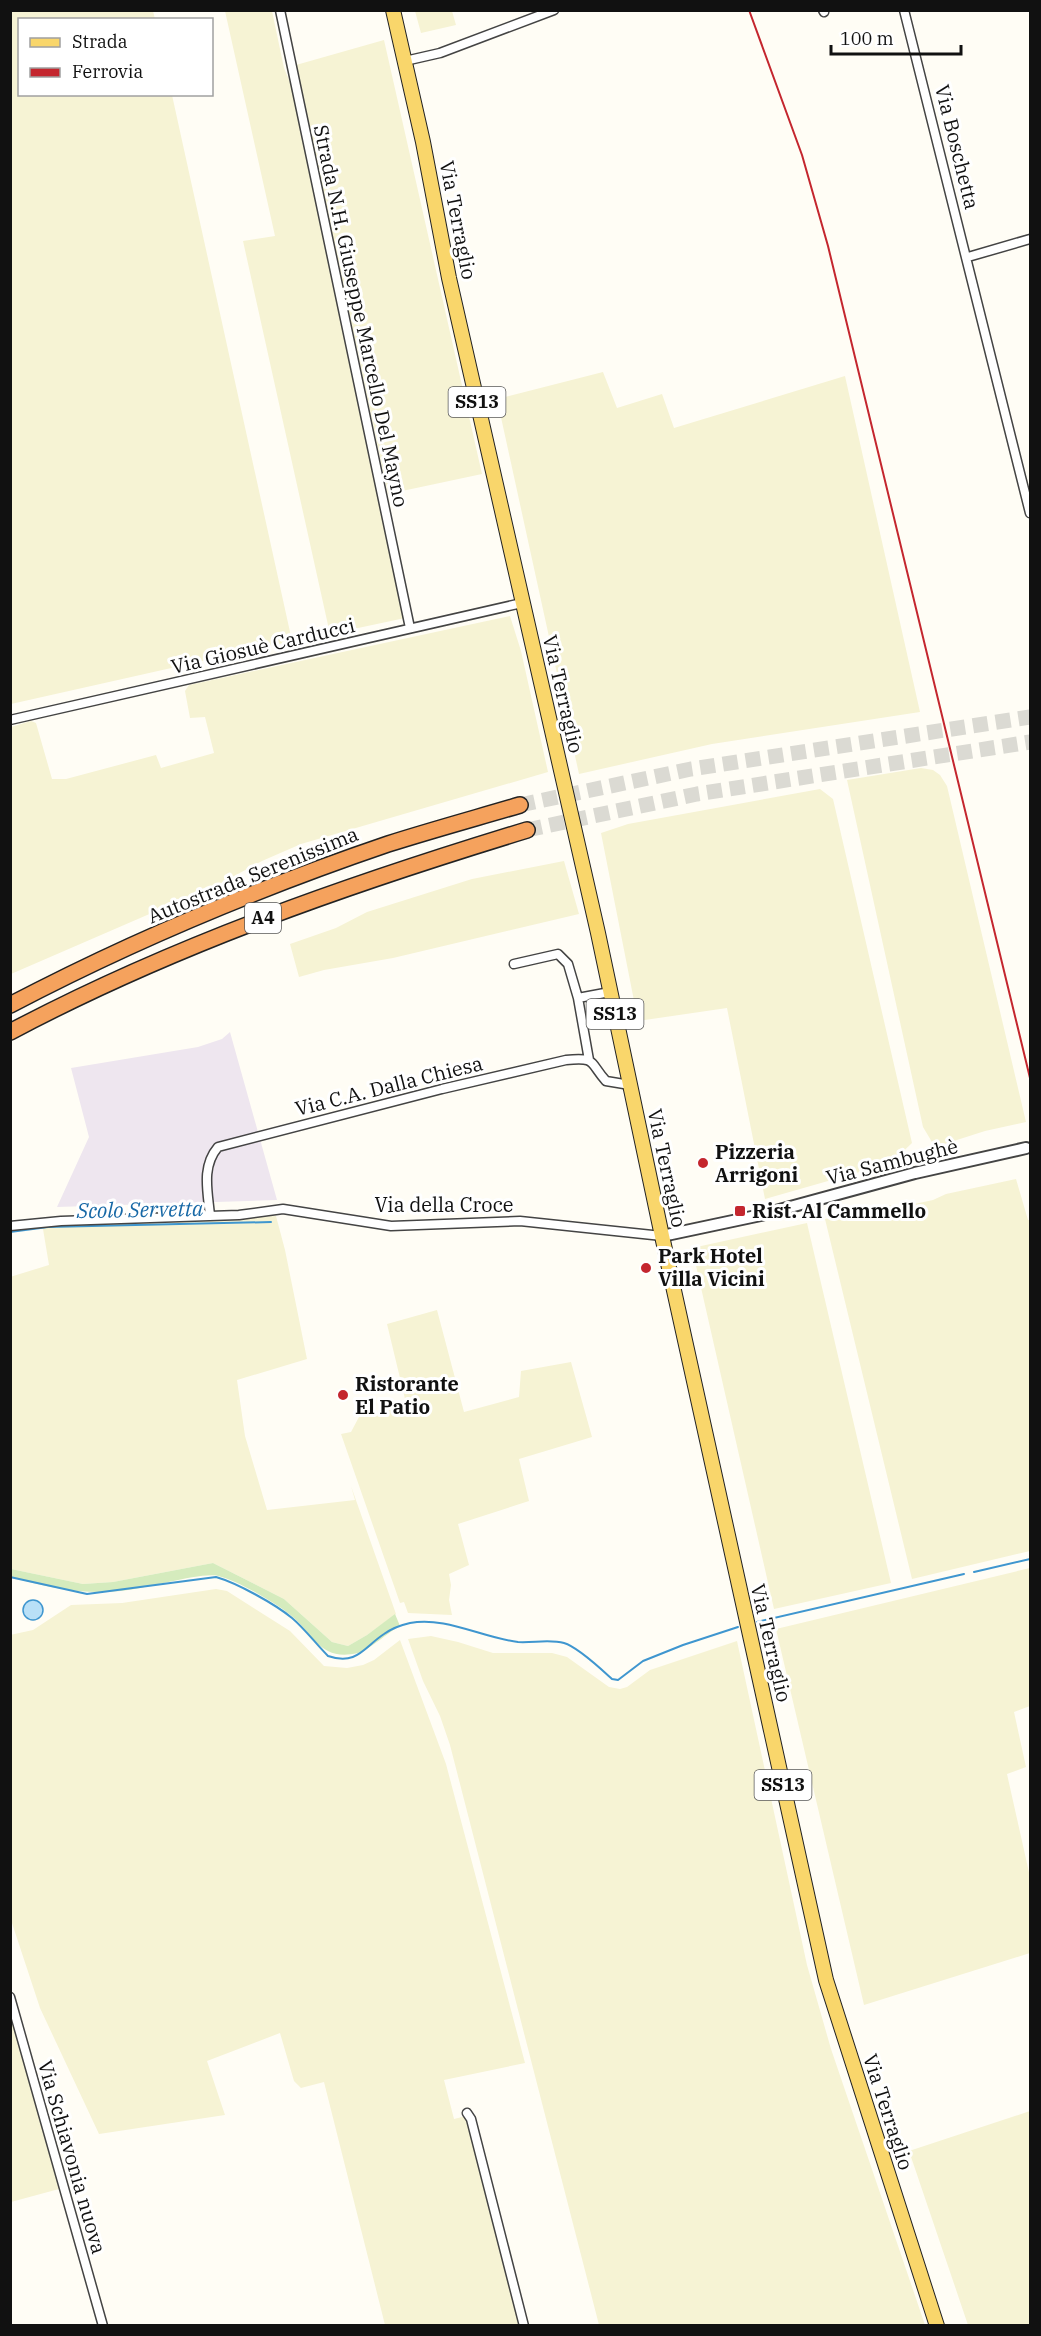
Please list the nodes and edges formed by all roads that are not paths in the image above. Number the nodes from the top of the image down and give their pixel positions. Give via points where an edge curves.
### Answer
1 (280, 10) edge
2 (393, 10) edge
3 (554, 10) edge
4 (904, 10) edge
5 (405, 62) junction
6 (1030, 239) edge
7 (968, 257) junction
8 (1030, 513) edge
9 (522, 603) junction
10 (410, 628) junction
11 (10, 720) edge
12 (520, 805) tunnel mouth
13 (526, 830) tunnel mouth
14 (514, 964) dead end
15 (610, 992) junction
16 (578, 998) junction
17 (10, 1005) edge
18 (10, 1032) edge
19 (589, 1060) junction
20 (630, 1085) junction
21 (1026, 1148) dead end
22 (210, 1216) junction
23 (10, 1226) edge
24 (662, 1236) junction
25 (10, 1997) edge
26 (467, 2113) dead end
27 (103, 2325) edge
28 (524, 2325) edge
29 (937, 2325) edge

1 - 10 street, Strada N.H. Giuseppe Marcello Del Mayno
2 - 5 main road, Via Terraglio / SS13
3 - 5 street via 440,53
4 - 7 street, Via Boschetta
5 - 9 main road, Via Terraglio / SS13 via 448,278
6 - 7 street
7 - 8 street, Via Boschetta
9 - 10 street, Via Giosuè Carducci
9 - 15 main road, Via Terraglio / SS13
10 - 11 street, Via Giosuè Carducci
12 - 17 highway, Autostrada Serenissima / A4 via 390,844 256,892
13 - 18 highway, A4 via 394,871 260,919 69,1001
14 - 16 street via 558,954 568,964
15 - 16 street
15 - 20 main road, Via Terraglio / SS13
16 - 19 street
19 - 20 street via 610,1083
19 - 22 street, Via C.A. Dalla Chiesa via 581,1058 526,1069 218,1147 206,1170
20 - 24 main road, Via Terraglio / SS13
21 - 24 street, Via Sambughè via 915,1173 762,1215
22 - 23 street, Via della Croce
22 - 24 street, Via della Croce via 283,1209 391,1226 520,1221
24 - 29 main road, Via Terraglio / SS13 via 826,1980
25 - 27 street, Via Schiavonia nuova
26 - 28 street

